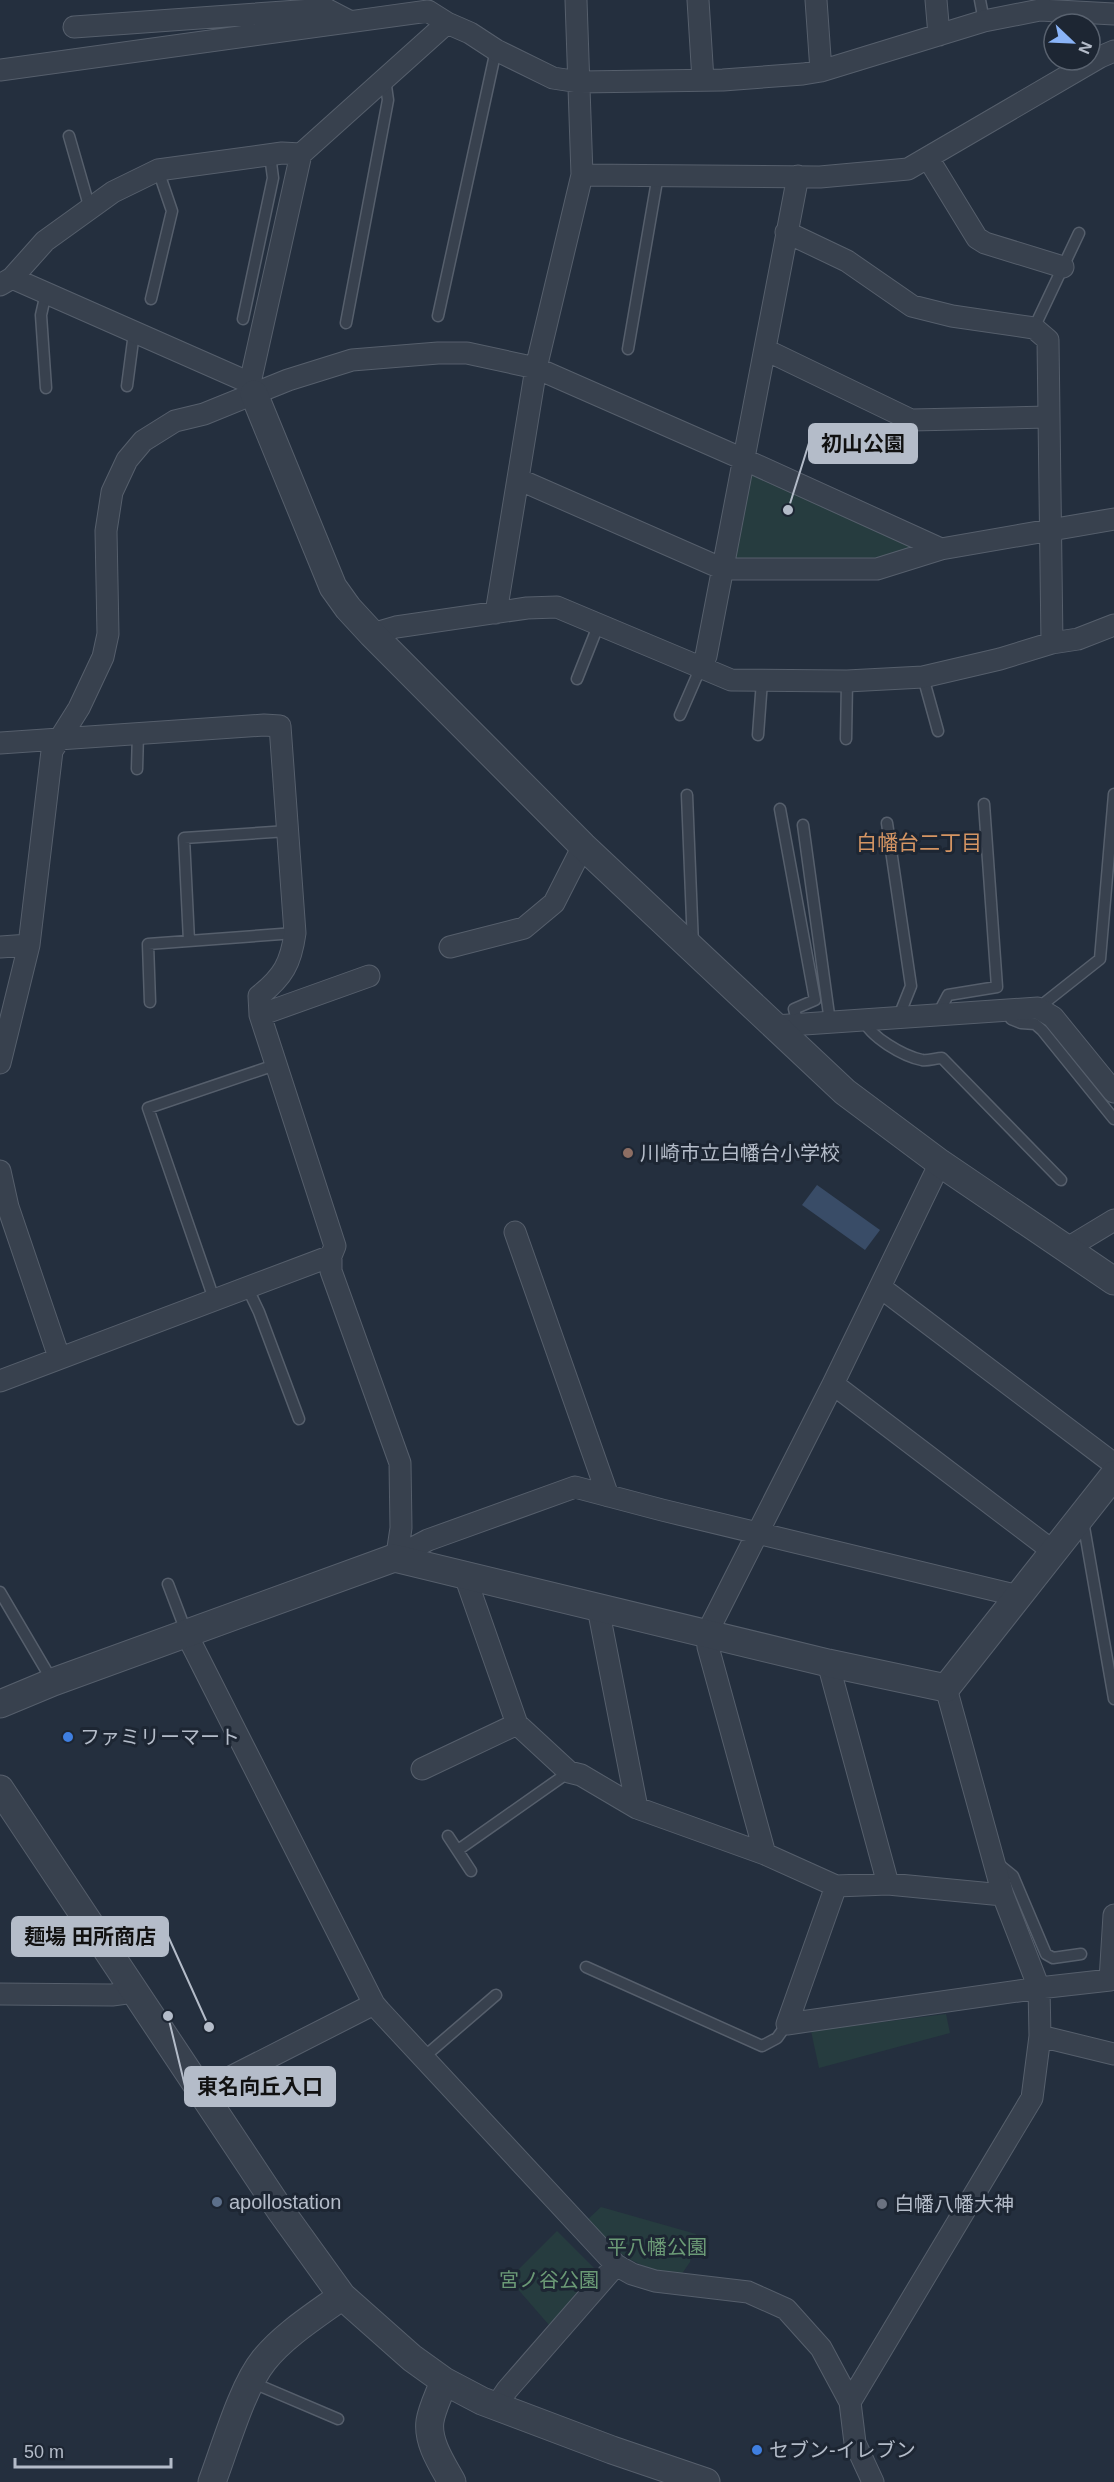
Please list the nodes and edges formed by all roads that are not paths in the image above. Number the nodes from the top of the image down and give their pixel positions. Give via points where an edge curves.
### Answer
1 (576, 0) edge
2 (698, 0) edge
3 (816, 0) edge
4 (936, 0) edge
5 (980, 0) edge
6 (1114, 14) edge
7 (349, 21) junction
8 (984, 21) junction
9 (447, 23) junction
10 (74, 27) dead end
11 (939, 35) junction
12 (496, 50) junction
13 (1114, 51) edge
14 (0, 70) edge
15 (821, 71) junction
16 (385, 79) junction
17 (703, 80) junction
18 (579, 82) junction
19 (69, 136) dead end
20 (301, 154) junction
21 (270, 155) junction
22 (928, 158) junction
23 (158, 170) junction
24 (582, 175) junction
25 (658, 175) junction
26 (798, 176) junction
27 (90, 210) junction
28 (786, 232) junction
29 (1079, 233) dead end
30 (1063, 267) junction
31 (6, 281) edge
32 (46, 293) junction
33 (151, 299) dead end
34 (438, 316) dead end
35 (243, 319) dead end
36 (346, 323) dead end
37 (1034, 328) junction
38 (134, 333) junction
39 (628, 349) dead end
40 (766, 350) junction
41 (536, 368) junction
42 (127, 386) dead end
43 (46, 388) dead end
44 (252, 388) junction
45 (1048, 417) junction
46 (743, 459) junction
47 (518, 479) junction
48 (1114, 519) edge
49 (1049, 531) junction
50 (941, 549) junction
51 (723, 569) junction
52 (496, 613) junction
53 (1114, 625) edge
54 (598, 626) junction
55 (372, 634) junction
56 (1052, 643) junction
57 (700, 669) junction
58 (923, 677) junction
59 (577, 679) dead end
60 (762, 681) junction
61 (847, 681) junction
62 (680, 715) dead end
63 (938, 731) dead end
64 (138, 733) junction
65 (758, 735) dead end
66 (59, 739) junction
67 (846, 739) dead end
68 (0, 743) edge
69 (137, 769) dead end
70 (1114, 794) edge
71 (687, 795) dead end
72 (984, 804) dead end
73 (780, 809) dead end
74 (887, 823) dead end
75 (803, 825) dead end
76 (288, 831) junction
77 (583, 846) junction
78 (295, 933) junction
79 (189, 941) junction
80 (29, 945) junction
81 (0, 947) edge
82 (450, 947) dead end
83 (694, 950) junction
84 (369, 976) dead end
85 (150, 1002) dead end
86 (1038, 1008) junction
87 (1007, 1010) junction
88 (938, 1014) junction
89 (260, 1015) junction
90 (899, 1016) junction
91 (863, 1019) junction
92 (830, 1022) junction
93 (786, 1025) junction
94 (0, 1063) edge
95 (275, 1065) junction
96 (1114, 1092) edge
97 (1114, 1119) edge
98 (940, 1163) junction
99 (0, 1171) edge
100 (1061, 1180) dead end
101 (4, 1208) edge
102 (1114, 1220) edge
103 (515, 1232) dead end
104 (1066, 1249) junction
105 (331, 1256) junction
106 (1114, 1281) edge
107 (247, 1287) junction
108 (880, 1287) junction
109 (214, 1299) junction
110 (59, 1357) junction
111 (0, 1381) edge
112 (833, 1384) junction
113 (299, 1419) dead end
114 (1114, 1464) edge
115 (1114, 1475) edge
116 (608, 1496) junction
117 (1082, 1515) junction
118 (758, 1532) junction
119 (1054, 1552) junction
120 (394, 1558) junction
121 (465, 1576) junction
122 (168, 1584) dead end
123 (0, 1592) edge
124 (1019, 1596) junction
125 (598, 1608) junction
126 (707, 1633) junction
127 (187, 1635) junction
128 (828, 1663) junction
129 (53, 1682) junction
130 (946, 1688) junction
131 (1114, 1699) edge
132 (0, 1704) edge
133 (517, 1724) junction
134 (422, 1769) dead end
135 (569, 1772) junction
136 (0, 1789) edge
137 (637, 1808) junction
138 (448, 1836) dead end
139 (458, 1850) junction
140 (765, 1854) junction
141 (994, 1861) junction
142 (471, 1871) dead end
143 (888, 1884) junction
144 (836, 1886) junction
145 (1003, 1895) junction
146 (1114, 1915) edge
147 (1082, 1954) dead end
148 (586, 1967) dead end
149 (1039, 1988) junction
150 (134, 1992) junction
151 (0, 1994) edge
152 (496, 1995) dead end
153 (374, 2004) junction
154 (787, 2024) junction
155 (1040, 2036) junction
156 (1114, 2054) edge
157 (424, 2057) junction
158 (201, 2092) junction
159 (616, 2265) junction
160 (342, 2296) junction
161 (251, 2381) junction
162 (444, 2381) junction
163 (850, 2402) junction
164 (496, 2406) junction
165 (338, 2419) dead end
166 (212, 2482) edge
167 (452, 2482) edge
168 (706, 2482) edge
169 (873, 2482) edge

1 - 18 street
2 - 17 street
3 - 15 street
4 - 11 street
5 - 8 lane
6 - 8 street via 1040,10
7 - 9 street via 428,11
7 - 10 street via 326,9
7 - 14 street
8 - 11 street
9 - 12 street
9 - 16 street
11 - 15 street
12 - 18 street via 553,78
12 - 34 lane
13 - 22 street
15 - 17 street
16 - 20 street
16 - 36 lane via 388,100
17 - 18 street
18 - 24 street
19 - 27 lane
20 - 21 street
20 - 44 street
21 - 23 street
21 - 35 lane via 273,178
22 - 26 street via 908,169
22 - 30 street via 977,238
23 - 27 street via 113,192
23 - 33 lane via 172,211
24 - 25 street
24 - 41 street
25 - 26 street
25 - 39 lane
26 - 28 street
27 - 31 street via 45,241
28 - 37 street via 847,261 912,306
28 - 40 street
29 - 30 lane
30 - 37 lane
31 - 32 street
32 - 38 street
32 - 43 lane via 41,315
37 - 45 street via 1048,340
38 - 42 lane
38 - 44 street
40 - 45 street via 911,420
40 - 46 street
41 - 44 street via 467,353 396,356 352,360
41 - 46 street
41 - 47 street
44 - 55 street via 333,587
44 - 66 street via 204,414 175,421 143,441 127,460 112,492 106,531 108,634 103,657
45 - 49 street
46 - 50 street
46 - 51 street
47 - 51 street
47 - 52 street
48 - 49 street
49 - 50 street
49 - 56 street
50 - 51 street via 876,569
51 - 57 street
52 - 54 street via 557,607
52 - 55 street
53 - 56 street via 1078,639
54 - 57 street
54 - 59 lane
55 - 77 street
56 - 58 street
57 - 60 street via 732,681
57 - 62 lane
58 - 61 street
58 - 63 lane
60 - 61 street
60 - 65 lane
61 - 67 lane
64 - 66 street
64 - 69 lane
64 - 76 street via 280,726
66 - 68 street
66 - 80 street via 52,751
70 - 86 lane via 1100,959
71 - 83 lane
72 - 88 lane via 997,987 948,995
73 - 93 lane via 815,1000 794,1009
74 - 90 lane via 911,987
75 - 92 lane
76 - 78 street
76 - 79 lane via 184,838
77 - 82 street via 554,903 524,928
77 - 83 street
78 - 79 lane
78 - 89 street via 286,969 259,996
79 - 85 lane via 148,944
80 - 81 street
80 - 94 street
83 - 93 street
84 - 89 street
86 - 87 street
86 - 96 street via 1053,1017
87 - 88 street
87 - 97 lane via 1011,1019 1035,1024 1042,1030
88 - 90 street
89 - 95 street
90 - 91 street
91 - 92 street
91 - 100 lane via 866,1029 881,1042 922,1060 942,1058
92 - 93 street
93 - 98 street via 845,1092
95 - 105 street via 335,1246
95 - 109 lane via 148,1108
98 - 104 street
98 - 108 street
99 - 101 street
101 - 110 street
102 - 104 street
103 - 116 street
104 - 106 street
105 - 107 street
105 - 120 street via 331,1271 400,1463 401,1528
107 - 109 street
107 - 113 lane
108 - 112 street
108 - 114 street
109 - 110 street
110 - 111 street
112 - 118 street
112 - 119 street
115 - 117 street
116 - 118 street
116 - 120 street via 576,1487 428,1540
117 - 119 street
117 - 131 lane
118 - 124 street
118 - 126 street
119 - 124 street
120 - 121 street
120 - 127 street
121 - 125 street
121 - 133 street
122 - 127 lane
123 - 129 lane
124 - 130 street
125 - 126 street
125 - 137 street
126 - 128 street
126 - 140 street
127 - 129 street
127 - 153 street
128 - 130 street
128 - 143 street
129 - 132 street
130 - 141 street
133 - 134 street
133 - 135 street
135 - 137 street
135 - 139 lane
136 - 150 street
137 - 140 street
138 - 139 lane
139 - 142 lane
140 - 144 street
141 - 145 street
141 - 147 lane via 1013,1876 1046,1954 1053,1958
143 - 144 street
143 - 145 street
144 - 154 street
145 - 149 street
146 - 149 street via 1110,1980
148 - 154 lane via 762,2046 777,2038
149 - 154 street
149 - 155 street
150 - 151 street
150 - 158 street
152 - 157 lane
153 - 157 street
153 - 158 street
155 - 156 street
155 - 163 street via 1032,2098
157 - 159 street
158 - 160 street
159 - 163 street via 655,2281 748,2292 786,2309 821,2348
159 - 164 street
160 - 161 street via 271,2353
160 - 162 street
161 - 165 lane
161 - 166 street
162 - 164 street
162 - 167 street via 430,2427 435,2450
163 - 169 street via 855,2443
164 - 168 street

